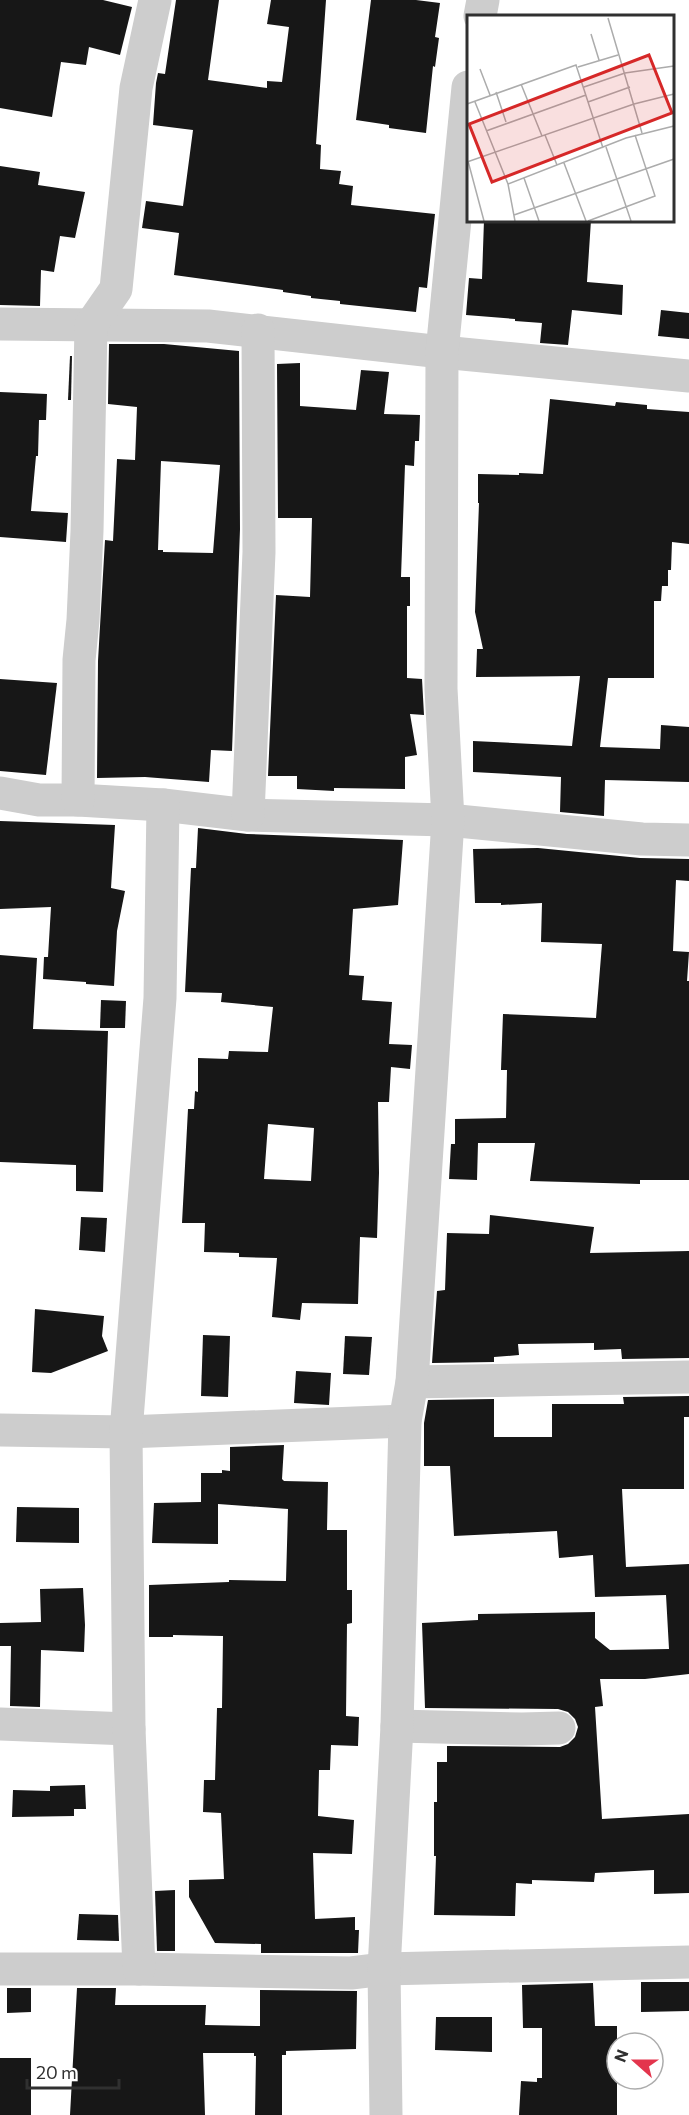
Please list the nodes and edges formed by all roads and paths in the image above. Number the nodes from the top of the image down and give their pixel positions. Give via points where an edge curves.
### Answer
1 (155, 0) edge
2 (483, 0) edge
3 (480, 15) edge
4 (467, 97) edge
5 (0, 324) edge
6 (91, 325) junction
7 (258, 330) junction
8 (442, 352) junction
9 (689, 376) edge
10 (0, 793) edge
11 (78, 800) junction
12 (163, 805) junction
13 (248, 815) junction
14 (448, 820) junction
15 (689, 840) edge
16 (689, 1377) edge
17 (412, 1382) junction
18 (405, 1421) junction
19 (0, 1430) edge
20 (126, 1432) junction
21 (0, 1724) edge
22 (397, 1726) junction
23 (559, 1728) dead end
24 (129, 1729) junction
25 (689, 1962) edge
26 (0, 1969) edge
27 (139, 1969) junction
28 (384, 1969) junction
29 (386, 2115) edge

1 - 6 street via 136,88 116,289
2 - 3 street
4 - 8 street
5 - 6 street
6 - 7 street
6 - 11 street
7 - 8 street
7 - 13 street via 259,552
8 - 9 street
8 - 14 street via 441,689
10 - 11 street via 39,800
11 - 12 street
12 - 13 street
12 - 20 street via 160,998
13 - 14 street
14 - 15 street
14 - 17 street
16 - 17 street
17 - 18 street
18 - 20 street
18 - 22 street
19 - 20 street
20 - 24 street
21 - 24 street
22 - 23 street
22 - 28 street
24 - 27 street
25 - 28 street
26 - 27 street
27 - 28 street via 351,1973
28 - 29 street

